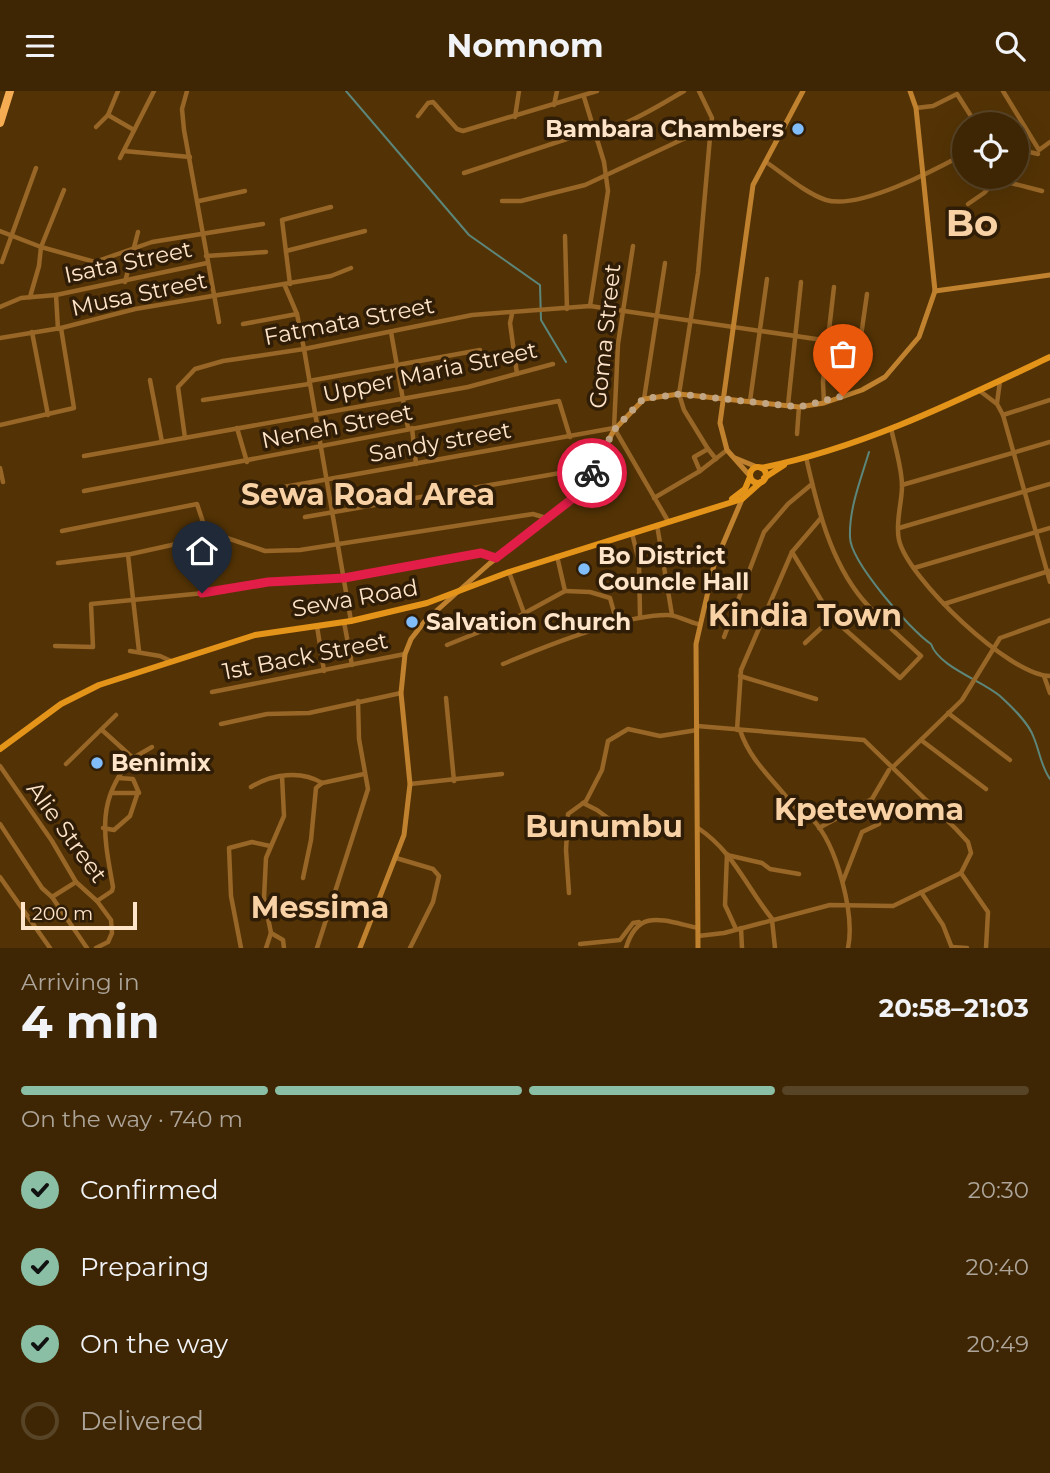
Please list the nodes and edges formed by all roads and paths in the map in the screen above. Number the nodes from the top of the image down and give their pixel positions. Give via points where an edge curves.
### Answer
1 (10, 91) edge
2 (118, 91) edge
3 (154, 91) edge
4 (187, 91) edge
5 (519, 91) edge
6 (557, 91) edge
7 (597, 91) edge
8 (684, 91) edge
9 (699, 91) edge
10 (803, 91) edge
11 (910, 91) edge
12 (1003, 91) edge
13 (584, 97) junction
14 (554, 105) junction
15 (916, 108) junction
16 (969, 112) edge
17 (1016, 112) edge
18 (108, 115) junction
19 (418, 116) dead end
20 (515, 117) junction
21 (0, 120) edge
22 (711, 126) junction
23 (96, 127) dead end
24 (134, 130) junction
25 (595, 132) junction
26 (1029, 136) edge
27 (1050, 142) edge
28 (124, 151) junction
29 (1029, 151) edge
30 (1038, 152) junction
31 (190, 157) junction
32 (120, 158) dead end
33 (766, 162) junction
34 (952, 162) edge
35 (36, 168) dead end
36 (464, 173) dead end
37 (923, 175) junction
38 (606, 177) junction
39 (1029, 188) edge
40 (988, 189) edge
41 (64, 190) dead end
42 (245, 191) dead end
43 (1042, 191) dead end
44 (199, 201) junction
45 (502, 201) dead end
46 (968, 204) dead end
47 (331, 207) dead end
48 (263, 224) dead end
49 (365, 231) dead end
50 (0, 232) edge
51 (138, 232) dead end
52 (202, 233) junction
53 (11, 236) junction
54 (565, 236) dead end
55 (633, 246) dead end
56 (41, 247) junction
57 (134, 247) junction
58 (286, 251) junction
59 (266, 253) dead end
60 (206, 259) junction
61 (2, 262) dead end
62 (665, 263) dead end
63 (351, 268) dead end
64 (1050, 275) edge
65 (768, 279) dead end
66 (801, 282) dead end
67 (125, 283) junction
68 (287, 285) junction
69 (834, 287) dead end
70 (935, 291) junction
71 (867, 294) dead end
72 (56, 295) junction
73 (214, 296) junction
74 (30, 297) junction
75 (590, 306) junction
76 (0, 307) edge
77 (567, 309) junction
78 (623, 311) junction
79 (297, 314) junction
80 (512, 314) junction
81 (656, 316) junction
82 (689, 321) junction
83 (219, 323) dead end
84 (243, 324) dead end
85 (733, 327) junction
86 (60, 328) junction
87 (760, 331) junction
88 (32, 332) junction
89 (391, 332) junction
90 (794, 337) junction
91 (0, 338) edge
92 (828, 341) junction
93 (303, 349) junction
94 (481, 350) dead end
95 (1050, 357) edge
96 (553, 364) dead end
97 (398, 365) junction
98 (517, 374) junction
99 (150, 380) dead end
100 (1000, 381) junction
101 (309, 382) junction
102 (981, 391) junction
103 (679, 394) junction
104 (724, 397) junction
105 (403, 399) junction
106 (643, 399) junction
107 (203, 400) dead end
108 (1050, 400) edge
109 (750, 401) junction
110 (824, 403) junction
111 (996, 404) junction
112 (788, 405) junction
113 (799, 407) junction
114 (48, 415) junction
115 (315, 415) junction
116 (1002, 416) junction
117 (0, 425) edge
118 (410, 428) junction
119 (891, 428) junction
120 (237, 429) junction
121 (614, 429) junction
122 (797, 434) dead end
123 (570, 437) junction
124 (185, 438) junction
125 (162, 442) junction
126 (1050, 442) edge
127 (322, 446) junction
128 (708, 449) junction
129 (727, 450) junction
130 (1012, 453) junction
131 (84, 456) dead end
132 (732, 456) junction
133 (806, 457) junction
134 (716, 459) junction
135 (247, 462) junction
136 (789, 462) junction
137 (416, 464) junction
138 (596, 467) junction
139 (0, 468) edge
140 (759, 468) junction
141 (700, 471) junction
142 (750, 476) junction
143 (328, 480) junction
144 (763, 480) junction
145 (3, 482) dead end
146 (812, 484) junction
147 (1050, 484) edge
148 (902, 485) junction
149 (273, 489) dead end
150 (744, 490) junction
151 (84, 491) dead end
152 (1024, 492) junction
153 (654, 498) junction
154 (742, 499) junction
155 (727, 502) junction
156 (334, 511) junction
157 (304, 517) dead end
158 (821, 518) junction
159 (547, 519) junction
160 (668, 521) junction
161 (657, 524) junction
162 (899, 528) junction
163 (1050, 528) edge
164 (62, 531) dead end
165 (632, 532) junction
166 (1035, 533) junction
167 (208, 537) junction
168 (339, 544) junction
169 (792, 552) junction
170 (128, 555) junction
171 (557, 556) junction
172 (496, 558) junction
173 (58, 562) dead end
174 (914, 568) junction
175 (1049, 571) edge
176 (509, 572) junction
177 (344, 578) junction
178 (1050, 582) edge
179 (565, 591) junction
180 (460, 592) junction
181 (134, 600) junction
182 (943, 604) junction
183 (521, 615) junction
184 (672, 615) junction
185 (640, 616) junction
186 (832, 618) junction
187 (1050, 620) edge
188 (348, 622) junction
189 (617, 623) junction
190 (698, 624) junction
191 (317, 626) junction
192 (724, 637) dead end
193 (805, 643) dead end
194 (447, 645) dead end
195 (55, 646) dead end
196 (993, 646) junction
197 (130, 651) dead end
198 (139, 651) junction
199 (405, 654) junction
200 (172, 661) junction
201 (503, 664) dead end
202 (352, 665) junction
203 (324, 671) junction
204 (740, 676) junction
205 (1047, 676) edge
206 (212, 692) dead end
207 (1050, 692) edge
208 (401, 693) junction
209 (446, 698) dead end
210 (816, 699) dead end
211 (358, 701) junction
212 (948, 713) junction
213 (116, 715) dead end
214 (220, 724) dead end
215 (697, 728) junction
216 (102, 730) junction
217 (739, 730) junction
218 (921, 740) junction
219 (152, 747) dead end
220 (0, 749) edge
221 (133, 758) junction
222 (1010, 761) dead end
223 (66, 764) dead end
224 (126, 765) junction
225 (0, 766) edge
226 (892, 768) junction
227 (364, 774) junction
228 (502, 774) dead end
229 (282, 776) junction
230 (117, 778) junction
231 (131, 778) junction
232 (454, 781) junction
233 (323, 783) junction
234 (410, 784) junction
235 (251, 787) dead end
236 (986, 789) dead end
237 (111, 793) junction
238 (137, 795) junction
239 (583, 803) junction
240 (0, 824) edge
241 (879, 824) dead end
242 (103, 828) junction
243 (698, 828) junction
244 (819, 828) junction
245 (637, 834) dead end
246 (270, 846) junction
247 (726, 854) junction
248 (396, 858) junction
249 (961, 873) junction
250 (799, 874) dead end
251 (0, 877) edge
252 (303, 879) dead end
253 (76, 882) junction
254 (842, 882) junction
255 (921, 892) junction
256 (569, 893) dead end
257 (52, 897) junction
258 (97, 901) junction
259 (849, 904) junction
260 (268, 912) junction
261 (289, 912) dead end
262 (773, 920) junction
263 (643, 921) junction
264 (698, 928) junction
265 (739, 928) junction
266 (271, 933) junction
267 (698, 936) junction
268 (580, 944) dead end
269 (952, 947) edge
270 (50, 948) edge
271 (87, 948) edge
272 (96, 948) edge
273 (241, 948) edge
274 (266, 948) edge
275 (284, 948) edge
276 (317, 948) edge
277 (360, 948) edge
278 (410, 948) edge
279 (626, 948) edge
280 (698, 948) edge
281 (742, 948) edge
282 (775, 948) edge
283 (849, 948) edge
284 (967, 948) edge
285 (986, 948) edge

1 - 21 highway
2 - 18 street
3 - 24 street
4 - 31 street via 182,109
5 - 20 street
6 - 14 street
7 - 13 street
8 - 25 street via 647,112
9 - 22 street via 712,118
10 - 33 street
11 - 15 street
12 - 17 street
13 - 14 street
13 - 25 street
14 - 20 street
15 - 16 street via 933,106 957,93
15 - 37 street
18 - 23 street
18 - 24 street
19 - 20 street via 433,102 460,131
22 - 38 street
22 - 82 street
24 - 28 street
25 - 36 street
25 - 38 street
26 - 30 street
27 - 30 street
28 - 31 street
28 - 32 street
29 - 30 street
31 - 44 street
33 - 37 street via 816,196 839,202
33 - 85 street via 753,185
34 - 37 street
35 - 53 street
37 - 70 street
38 - 45 street via 545,195
38 - 75 street via 608,191
39 - 43 street
40 - 46 street
41 - 56 street
42 - 44 street
44 - 52 street
47 - 58 street via 282,220
48 - 52 street
49 - 58 street
50 - 53 street
51 - 57 street
52 - 57 street
52 - 60 street
53 - 56 street
53 - 61 street
54 - 77 street
55 - 78 street, Goma Street
56 - 57 street via 95,262
56 - 74 street
57 - 67 street
58 - 68 street
59 - 60 street, Isata Street
60 - 67 street, Isata Street
60 - 73 street
62 - 81 street
63 - 68 street, Musa Street via 331,277
64 - 70 street
65 - 87 street
66 - 90 street
67 - 72 street, Isata Street
68 - 73 street, Musa Street
68 - 79 street
69 - 92 street
70 - 110 street via 919,337 885,377
71 - 92 street, Fatmata Street via 860,342
72 - 74 street, Isata Street
72 - 86 street, Isata Street
73 - 83 street
73 - 86 street, Musa Street
74 - 76 street, Isata Street
75 - 77 street, Fatmata Street
75 - 78 street, Fatmata Street
77 - 80 street, Fatmata Street
78 - 81 street, Fatmata Street
78 - 121 street, Goma Street
79 - 84 street
79 - 93 street
80 - 89 street, Fatmata Street via 472,316
80 - 98 street
81 - 82 street, Fatmata Street
81 - 106 street
82 - 85 street, Fatmata Street
82 - 103 street
85 - 87 street, Fatmata Street
85 - 104 street
86 - 88 street, Musa Street
86 - 114 street, Isata Street via 75,404 72,410
87 - 90 street, Fatmata Street
87 - 109 street
88 - 91 street, Musa Street
88 - 114 street
89 - 93 street, Fatmata Street
89 - 97 street
90 - 92 street, Fatmata Street
90 - 112 street
92 - 110 street
93 - 101 street
93 - 124 street, Fatmata Street via 195,369 178,387
94 - 97 street
95 - 100 main road
96 - 98 street, Upper Maria Street
97 - 101 street
97 - 105 street
98 - 105 street, Upper Maria Street
99 - 125 street
100 - 102 main road
100 - 111 street
101 - 107 street
101 - 115 street
102 - 111 street
102 - 119 main road
103 - 104 street
103 - 106 street
103 - 128 street
104 - 109 street
104 - 129 street via 720,430
105 - 115 street, Upper Maria Street
105 - 118 street
106 - 121 street
108 - 116 street
109 - 112 street
110 - 113 street
111 - 116 street
112 - 113 street
113 - 122 street
114 - 117 street
115 - 120 street, Upper Maria Street
115 - 127 street
116 - 130 street
118 - 123 street, Neneh Street via 559,401
118 - 127 street, Neneh Street
118 - 137 street
119 - 133 main road
119 - 148 street
120 - 124 street, Upper Maria Street
120 - 135 street
121 - 123 street, Sandy street
121 - 138 street
121 - 153 street
123 - 137 street, Sandy street
124 - 125 street, Upper Maria Street
125 - 131 street, Upper Maria Street
126 - 130 street
127 - 135 street, Neneh Street
127 - 143 street
128 - 134 street
128 - 141 street via 694,458
129 - 132 street
129 - 134 street
130 - 148 street
130 - 152 street
132 - 140 street
132 - 142 street
133 - 136 main road
133 - 146 street
134 - 141 street
135 - 151 street, Neneh Street
136 - 140 main road
136 - 144 main road
137 - 143 street, Sandy street
138 - 156 street
138 - 159 street via 583,488
139 - 145 street
140 - 142 main road
140 - 144 main road
141 - 153 street
142 - 144 main road via 754,482
142 - 150 main road
143 - 149 street, Sandy street
143 - 156 street
144 - 154 main road
146 - 158 street
146 - 192 street via 764,532
147 - 152 street
148 - 162 street
150 - 154 street
150 - 155 main road
152 - 162 street
152 - 166 street
153 - 160 street
154 - 155 main road
154 - 190 street via 715,565
155 - 160 main road, Sewa Road
156 - 157 street
156 - 168 street
158 - 169 street
158 - 186 street via 862,600 921,656 900,678
159 - 168 street via 533,514
159 - 172 street
160 - 161 main road, Sewa Road
161 - 165 main road, Sewa Road
161 - 184 street
162 - 174 street via 899,540
163 - 166 street
164 - 167 street via 197,503
165 - 171 main road, Sewa Road
165 - 185 street via 639,562
166 - 174 street
166 - 175 street
167 - 168 street via 227,538 265,551
167 - 170 street
168 - 177 street
169 - 186 street
169 - 204 street
170 - 173 street
170 - 181 street
171 - 176 main road, Sewa Road
171 - 179 street
172 - 177 street via 481,553
172 - 180 street
174 - 182 street
175 - 178 street
175 - 182 street
176 - 180 main road, Sewa Road
176 - 183 street
177 - 181 street via 268,582
177 - 188 street
179 - 183 street
179 - 189 street via 610,599
180 - 188 main road, Sewa Road
180 - 199 street via 425,621
181 - 195 street via 91,604 93,647
181 - 198 street
182 - 196 street
183 - 194 street
184 - 185 street
184 - 190 street
185 - 189 street
186 - 193 street
187 - 196 street via 1000,638
188 - 191 main road, Sewa Road
188 - 202 street
189 - 201 street
190 - 215 street
191 - 200 main road, Sewa Road via 260,634
191 - 203 street
196 - 205 street
196 - 212 street via 977,677
197 - 198 street
198 - 200 street
199 - 202 street, 1st Back Street
199 - 208 street
200 - 220 main road, Sewa Road via 74,696
202 - 203 street, 1st Back Street
203 - 206 street, 1st Back Street
204 - 210 street
204 - 217 street
205 - 207 street
208 - 211 street
208 - 234 street
209 - 232 street
211 - 214 street via 309,713 267,714
211 - 227 street
212 - 218 street
212 - 222 street
213 - 216 street
215 - 217 street
215 - 239 street via 660,736 628,729 617,734 605,745 602,770
215 - 243 street
216 - 221 street
216 - 223 street
217 - 226 street via 864,740
217 - 244 street via 769,780
218 - 226 street
218 - 236 street
219 - 221 street
221 - 224 street
224 - 230 street
224 - 231 street
225 - 253 street, Alie Street
226 - 244 street via 872,799
226 - 249 street via 968,842 971,853
227 - 233 street
227 - 276 street via 368,786 363,808 355,821
228 - 232 street
229 - 233 street via 310,776
229 - 235 street
229 - 246 street via 284,816
230 - 231 street
230 - 237 street
231 - 238 street via 139,786
232 - 234 street
233 - 252 street via 316,788
234 - 248 street via 404,835
237 - 238 street
237 - 242 street
238 - 242 street via 127,820 114,830
239 - 245 street
239 - 256 street via 571,810 566,824
240 - 257 street via 41,888
241 - 254 street via 862,832
242 - 258 street via 113,887
243 - 247 street
243 - 264 street
244 - 254 street
246 - 260 street via 264,898
246 - 273 street via 252,842 229,848 231,896
247 - 250 street
247 - 262 street via 746,876
247 - 265 street via 724,905
248 - 277 street
248 - 278 street via 433,869 439,876 433,902
249 - 255 street
249 - 285 street via 988,912
251 - 270 street
253 - 257 street
253 - 258 street, Alie Street
254 - 259 street
255 - 259 street via 888,907
255 - 269 street
257 - 271 street
258 - 272 street, Alie Street via 111,920 112,933 108,942
259 - 262 street
259 - 283 street
260 - 261 street
260 - 266 street
262 - 265 street
262 - 282 street
263 - 264 street
263 - 268 street via 633,923 620,940
263 - 279 street via 635,927
264 - 267 street
265 - 267 street
265 - 281 street
266 - 274 street
266 - 275 street via 282,939
267 - 280 street
269 - 284 street

